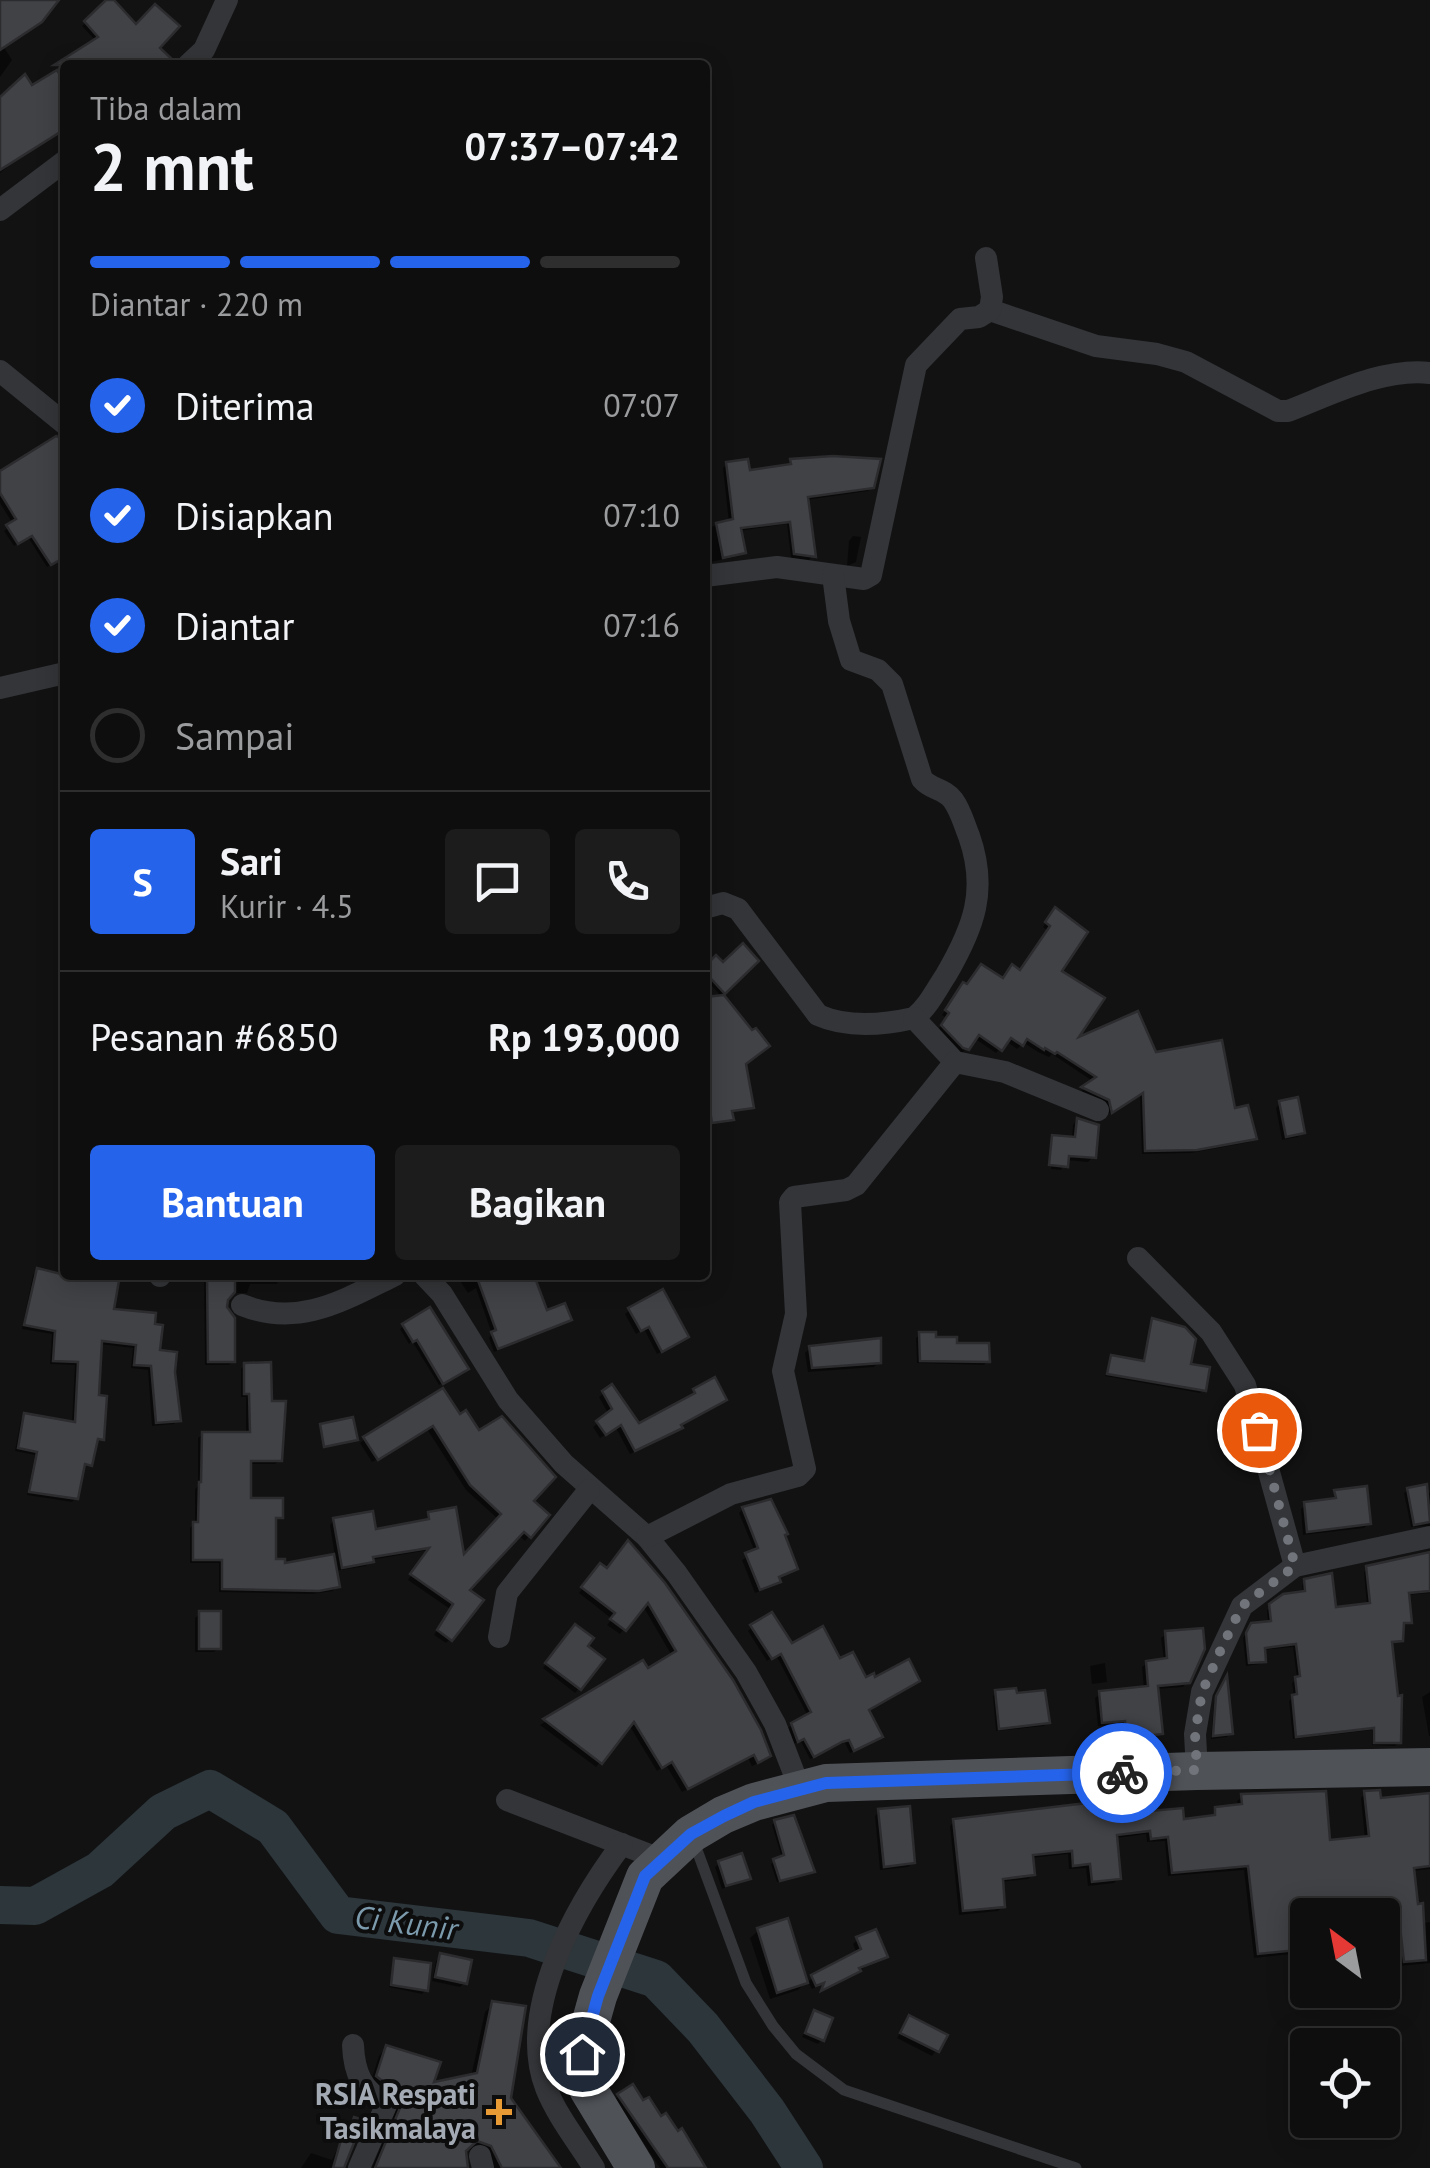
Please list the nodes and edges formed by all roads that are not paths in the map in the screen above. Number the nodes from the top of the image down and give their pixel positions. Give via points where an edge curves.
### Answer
1 (226, 0) edge
2 (193, 60) edge
3 (60, 165) edge
4 (0, 210) edge
5 (986, 258) dead end
6 (990, 310) junction
7 (0, 371) edge
8 (1430, 373) edge
9 (60, 420) edge
10 (833, 574) junction
11 (710, 575) edge
12 (60, 674) edge
13 (0, 688) edge
14 (710, 906) edge
15 (914, 1018) junction
16 (955, 1062) junction
17 (1098, 1110) dead end
18 (1138, 1258) dead end
19 (383, 1280) edge
20 (429, 1280) edge
21 (242, 1306) dead end
22 (589, 1490) junction
23 (1430, 1536) edge
24 (647, 1537) junction
25 (1295, 1566) junction
26 (500, 1637) dead end
27 (1430, 1767) edge
28 (1197, 1770) junction
29 (800, 1789) junction
30 (507, 1800) dead end
31 (691, 1834) junction
32 (622, 1844) junction
33 (653, 1867) junction
34 (353, 2046) dead end
35 (359, 2168) edge
36 (594, 2168) edge
37 (636, 2168) edge
38 (1076, 2168) edge

1 - 2 street
3 - 4 street
5 - 6 street
6 - 8 street via 1096,346 1186,362 1278,410 1416,371
6 - 10 street via 960,319 920,357 872,572 864,579
7 - 9 street
10 - 11 street via 777,567
10 - 15 street via 852,660 892,684 922,779 952,799 978,863 968,937
12 - 13 street
14 - 15 street via 723,902 738,909 818,1015 854,1024
15 - 16 street
16 - 17 street via 1034,1082
16 - 24 street via 856,1185 800,1194 790,1202 796,1314 783,1371 803,1473 731,1494
18 - 25 street via 1211,1332 1245,1386
19 - 21 street via 298,1314
20 - 22 street via 508,1400
22 - 24 street
22 - 26 street via 507,1594
23 - 25 street
24 - 29 street via 746,1672
25 - 28 street via 1242,1606 1222,1647 1202,1692
27 - 28 main road
28 - 29 main road
29 - 31 main road via 754,1802
30 - 32 street
31 - 33 main road
31 - 38 lane via 746,1984 796,2054 844,2090
32 - 33 street
32 - 36 street via 592,1883 554,1957 542,2011 546,2086
33 - 37 main road via 598,1996 582,2054 588,2089
34 - 35 street via 354,2065 370,2096 387,2103

